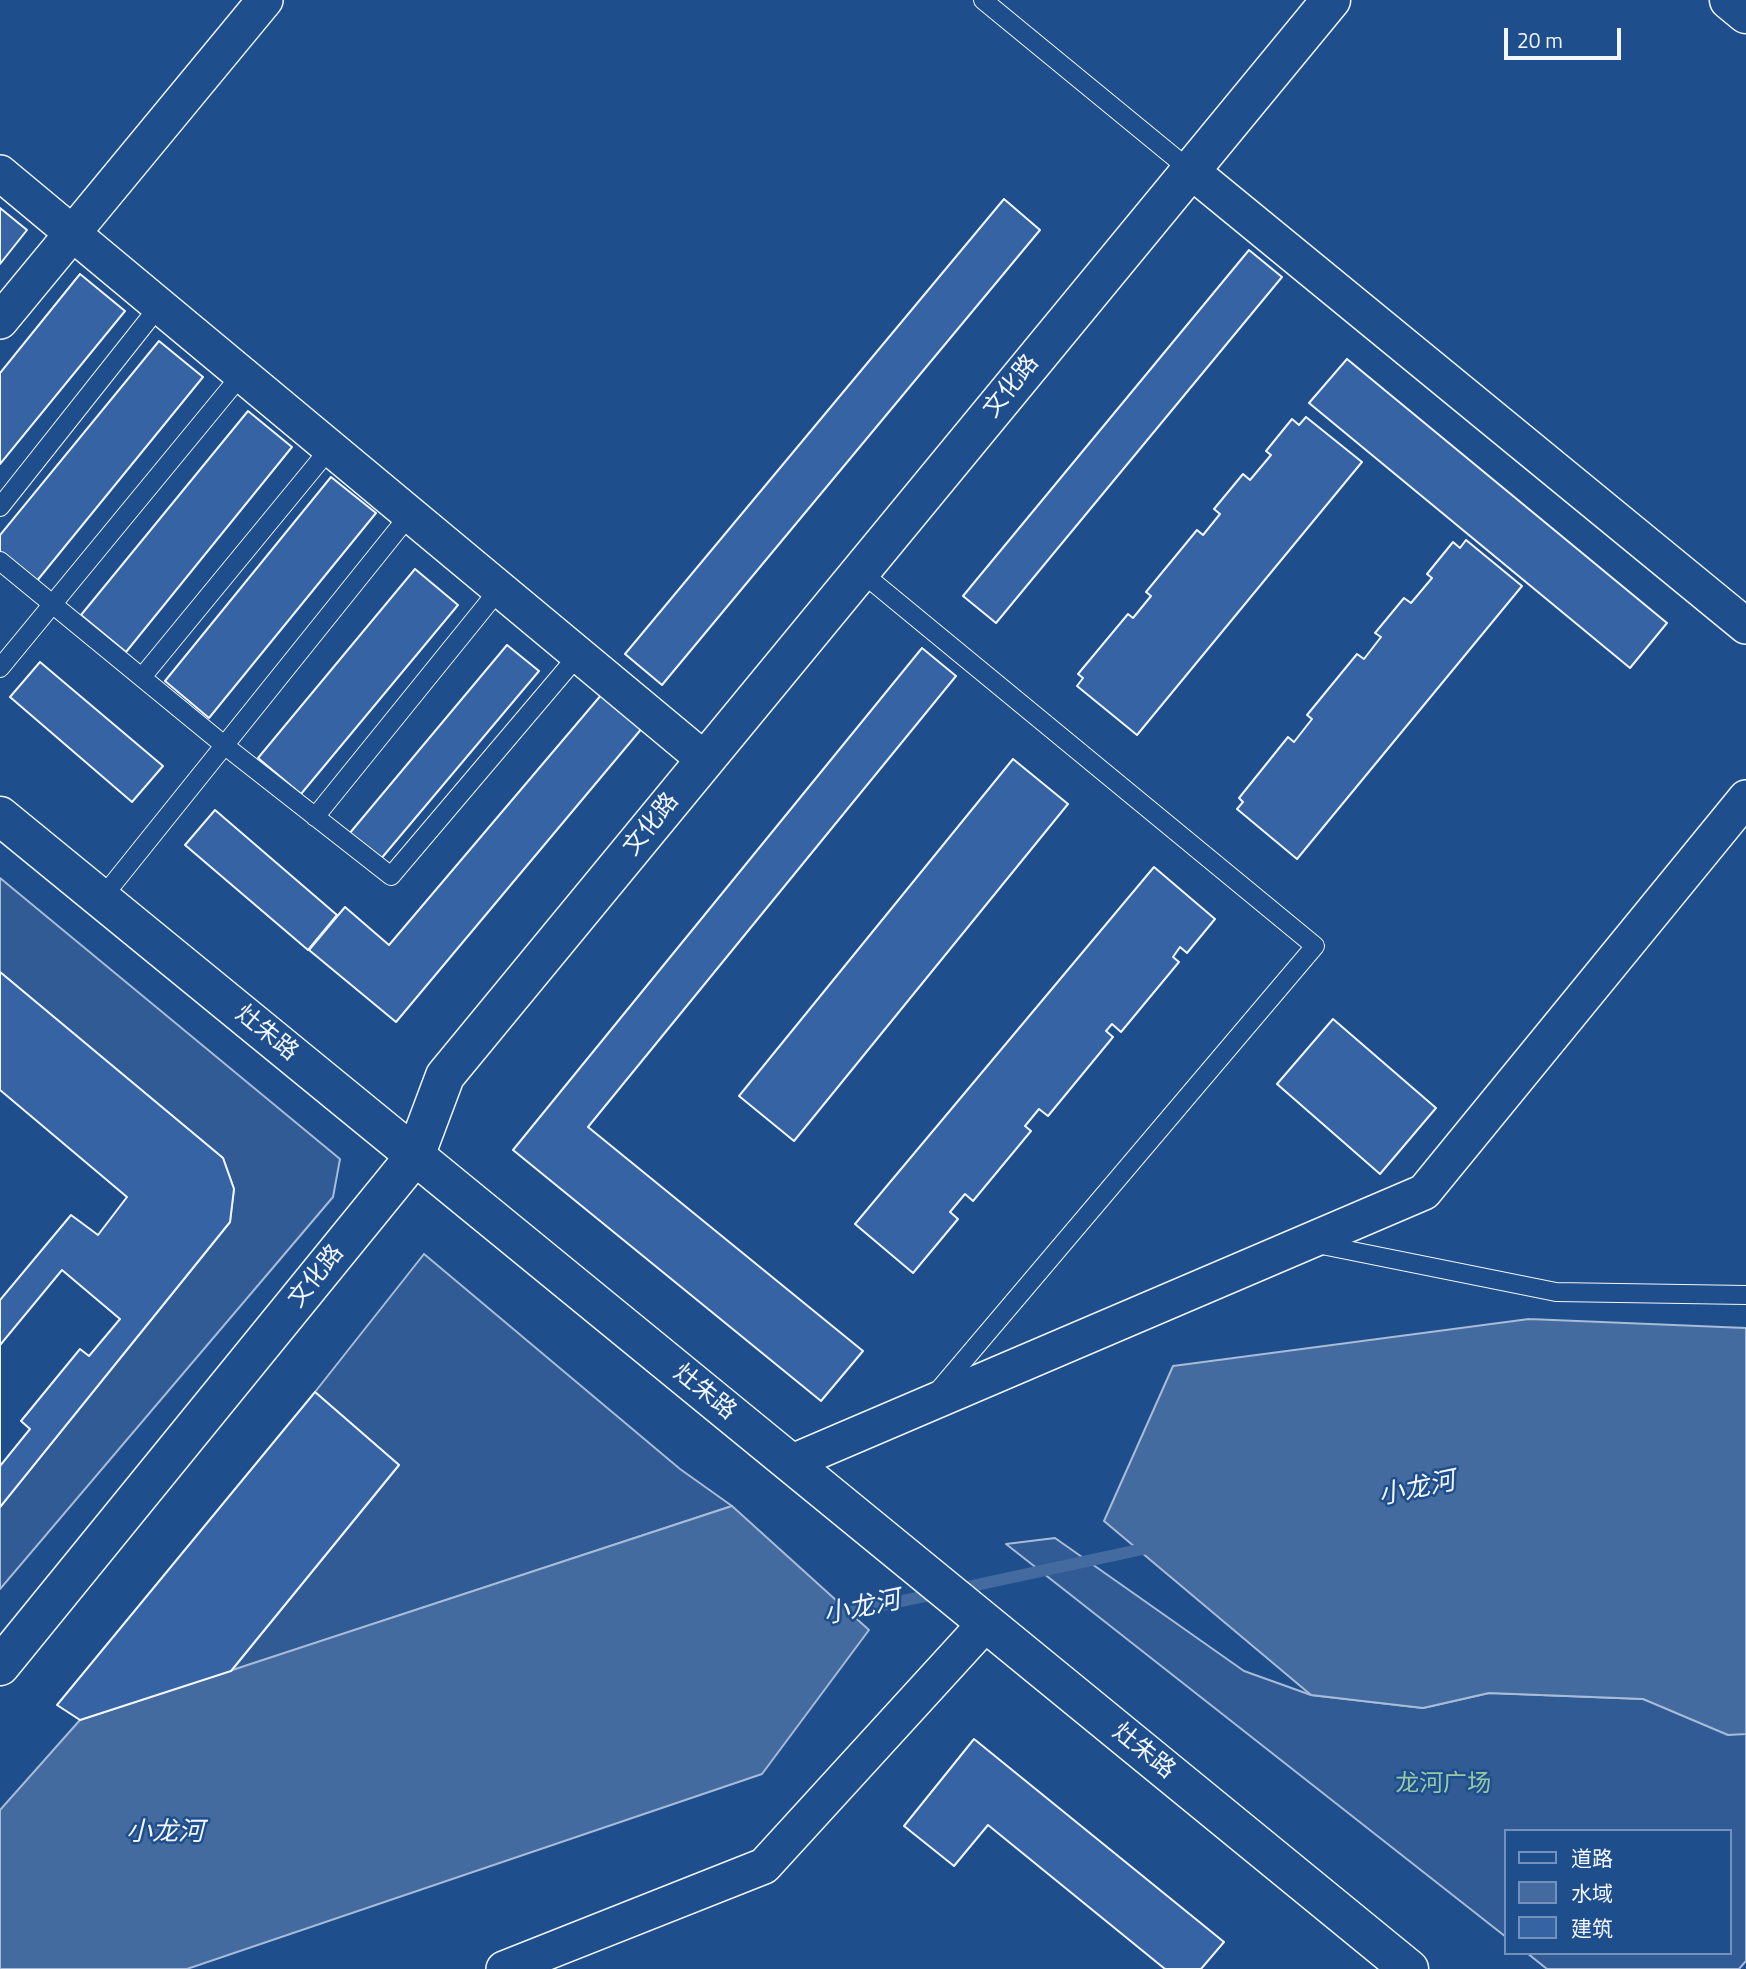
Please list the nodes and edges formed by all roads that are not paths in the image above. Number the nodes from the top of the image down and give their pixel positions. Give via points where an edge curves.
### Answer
1 (265, 0) edge
2 (983, 0) edge
3 (1331, 0) edge
4 (1729, 0) edge
5 (1746, 14) edge
6 (1191, 170) junction
7 (0, 173) edge
8 (72, 232) junction
9 (160, 305) junction
10 (0, 321) edge
11 (242, 374) junction
12 (331, 447) junction
13 (0, 507) edge
14 (411, 513) junction
15 (0, 561) edge
16 (861, 572) junction
17 (501, 587) junction
18 (52, 602) junction
19 (1746, 626) edge
20 (580, 653) junction
21 (0, 668) edge
22 (142, 677) junction
23 (224, 745) junction
24 (705, 760) junction
25 (1746, 798) edge
26 (0, 816) edge
27 (315, 817) junction
28 (101, 899) junction
29 (415, 1156) junction
30 (1307, 1241) junction
31 (1746, 1295) edge
32 (926, 1405) junction
33 (790, 1463) junction
34 (986, 1623) junction
35 (0, 1666) edge
36 (504, 1969) edge
37 (1409, 1969) edge

1 - 8 street
2 - 6 lane
3 - 6 street, 文化路
4 - 5 street
6 - 16 street, 文化路
6 - 19 street
7 - 8 street
8 - 9 street
8 - 10 street
9 - 11 street
9 - 13 lane
11 - 12 street
11 - 18 lane
12 - 14 street
12 - 22 lane
14 - 17 street
14 - 23 lane
15 - 18 lane
16 - 24 street, 文化路
16 - 32 lane via 1315,946
17 - 20 street
17 - 27 lane
18 - 21 lane
18 - 22 lane
20 - 24 street
20 - 27 lane via 391,876
22 - 23 lane
23 - 27 lane
23 - 28 lane
24 - 29 street, 文化路 via 445,1076
25 - 30 street via 1424,1192
26 - 28 street, 灶朱路
28 - 29 street, 灶朱路
29 - 33 street, 灶朱路
29 - 35 street, 文化路
30 - 31 lane via 1556,1292
30 - 32 street
32 - 33 street
33 - 34 street, 灶朱路
34 - 36 street via 764,1866
34 - 37 street, 灶朱路

